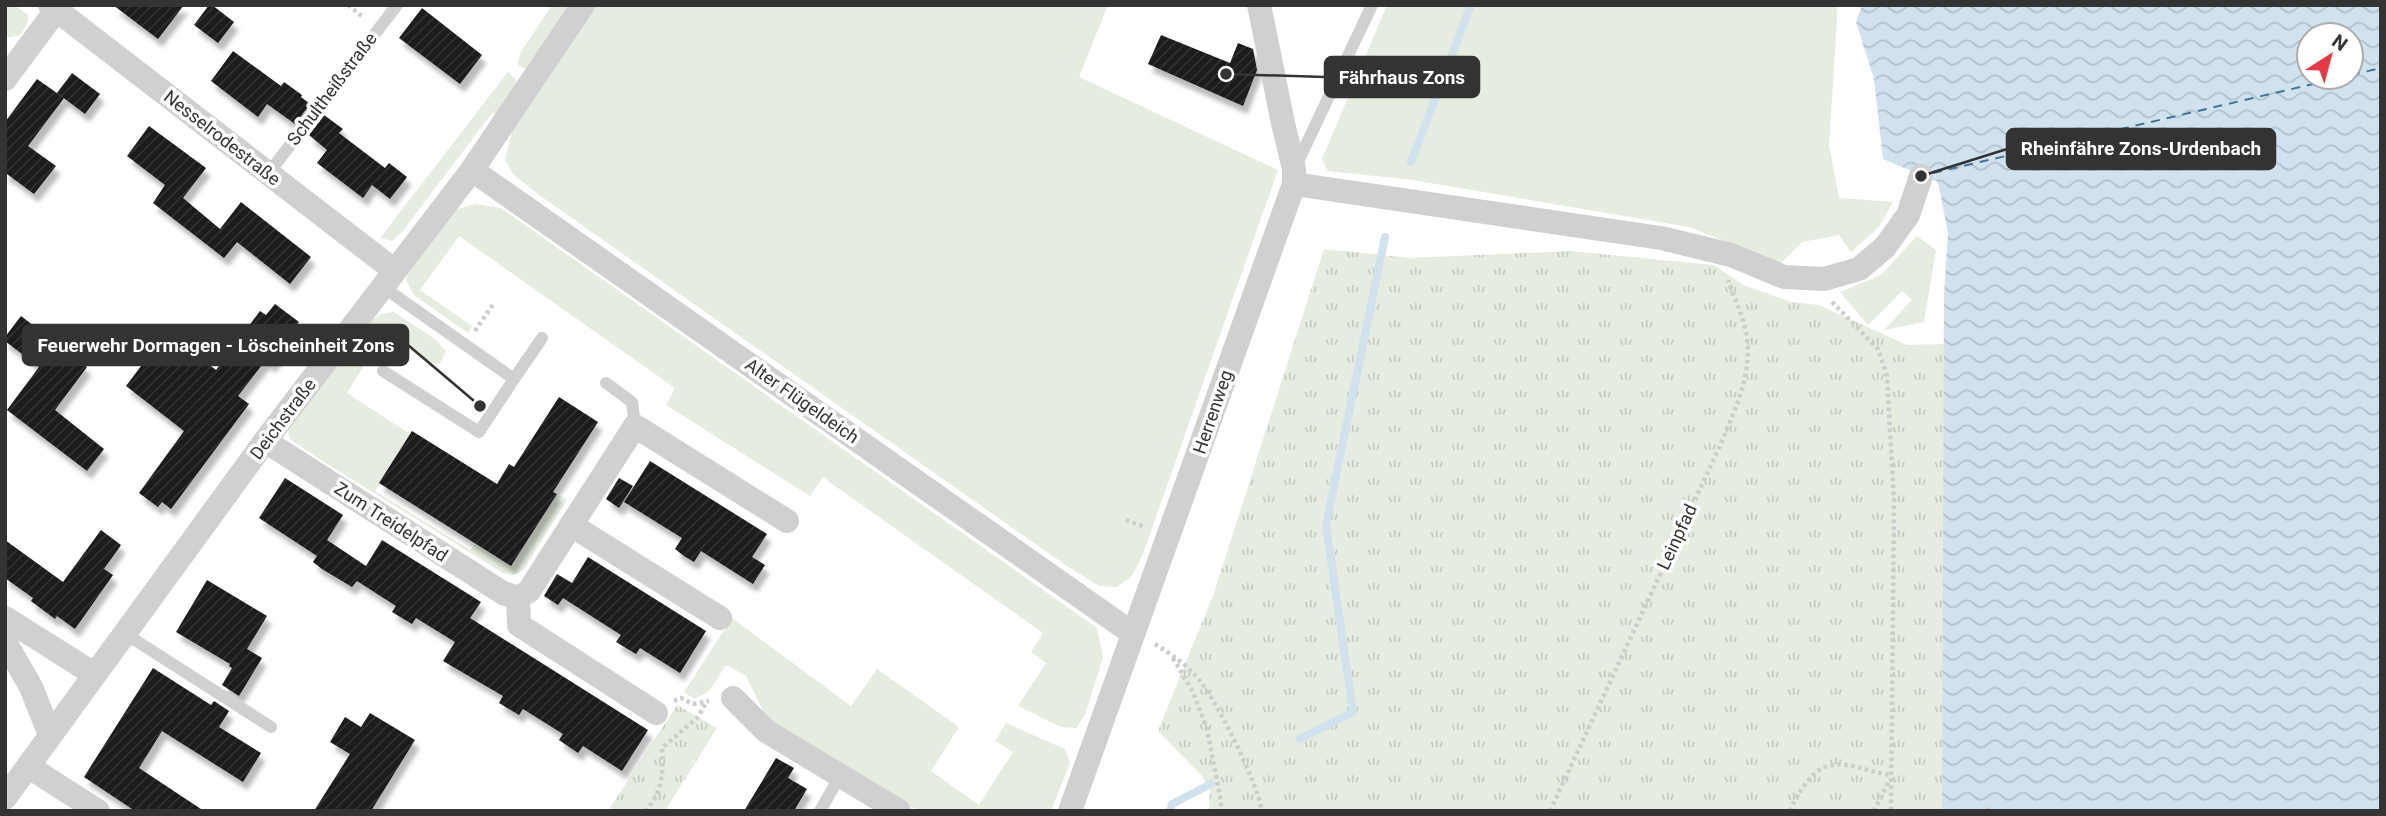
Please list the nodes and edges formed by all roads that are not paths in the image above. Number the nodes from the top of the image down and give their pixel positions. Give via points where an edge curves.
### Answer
1 (397, 5) edge
2 (583, 5) edge
3 (1259, 5) edge
4 (1372, 5) edge
5 (56, 7) edge
6 (35, 40) junction
7 (5, 46) edge
8 (5, 79) edge
9 (472, 170) junction
10 (268, 174) junction
11 (1294, 176) junction
12 (1921, 176) dead end
13 (389, 279) junction
14 (542, 338) dead end
15 (383, 371) dead end
16 (514, 379) junction
17 (607, 383) dead end
18 (635, 426) junction
19 (265, 442) junction
20 (787, 521) dead end
21 (571, 525) junction
22 (518, 598) junction
23 (5, 618) edge
24 (720, 618) dead end
25 (124, 633) junction
26 (1132, 633) junction
27 (5, 642) edge
28 (94, 674) junction
29 (733, 698) road end
30 (656, 713) road end
31 (271, 727) dead end
32 (50, 735) junction
33 (29, 767) junction
34 (840, 776) junction
35 (5, 798) edge
36 (889, 809) edge
37 (98, 811) edge
38 (820, 811) edge
39 (1070, 811) edge

1 - 10 lane, Schultheißstraße
2 - 9 street, Deichstraße
3 - 11 street
4 - 11 lane
5 - 6 street
5 - 10 street, Nesselrodestraße
6 - 7 street
6 - 8 street
9 - 13 street, Deichstraße
9 - 26 street, Alter Flügeldeich
10 - 13 street, Nesselrodestraße
11 - 12 street via 1661,238 1731,255 1826,288 1885,247 1908,215
11 - 26 street, Herrenweg
13 - 16 lane via 465,345
13 - 19 street, Deichstraße
14 - 16 lane
15 - 16 lane via 479,432
17 - 18 lane via 632,402
18 - 20 street
18 - 21 street
19 - 22 street, Zum Treidelpfad via 503,593
19 - 25 street, Deichstraße
21 - 22 street via 528,591
21 - 24 street
22 - 30 street via 519,625
23 - 28 street
25 - 28 street, Deichstraße
25 - 31 lane
26 - 39 street, Herrenweg
27 - 32 street via 31,687
28 - 32 street, Deichstraße
29 - 34 street via 766,731
32 - 33 street, Deichstraße
33 - 35 street, Deichstraße
33 - 37 street
34 - 36 street
34 - 38 lane

